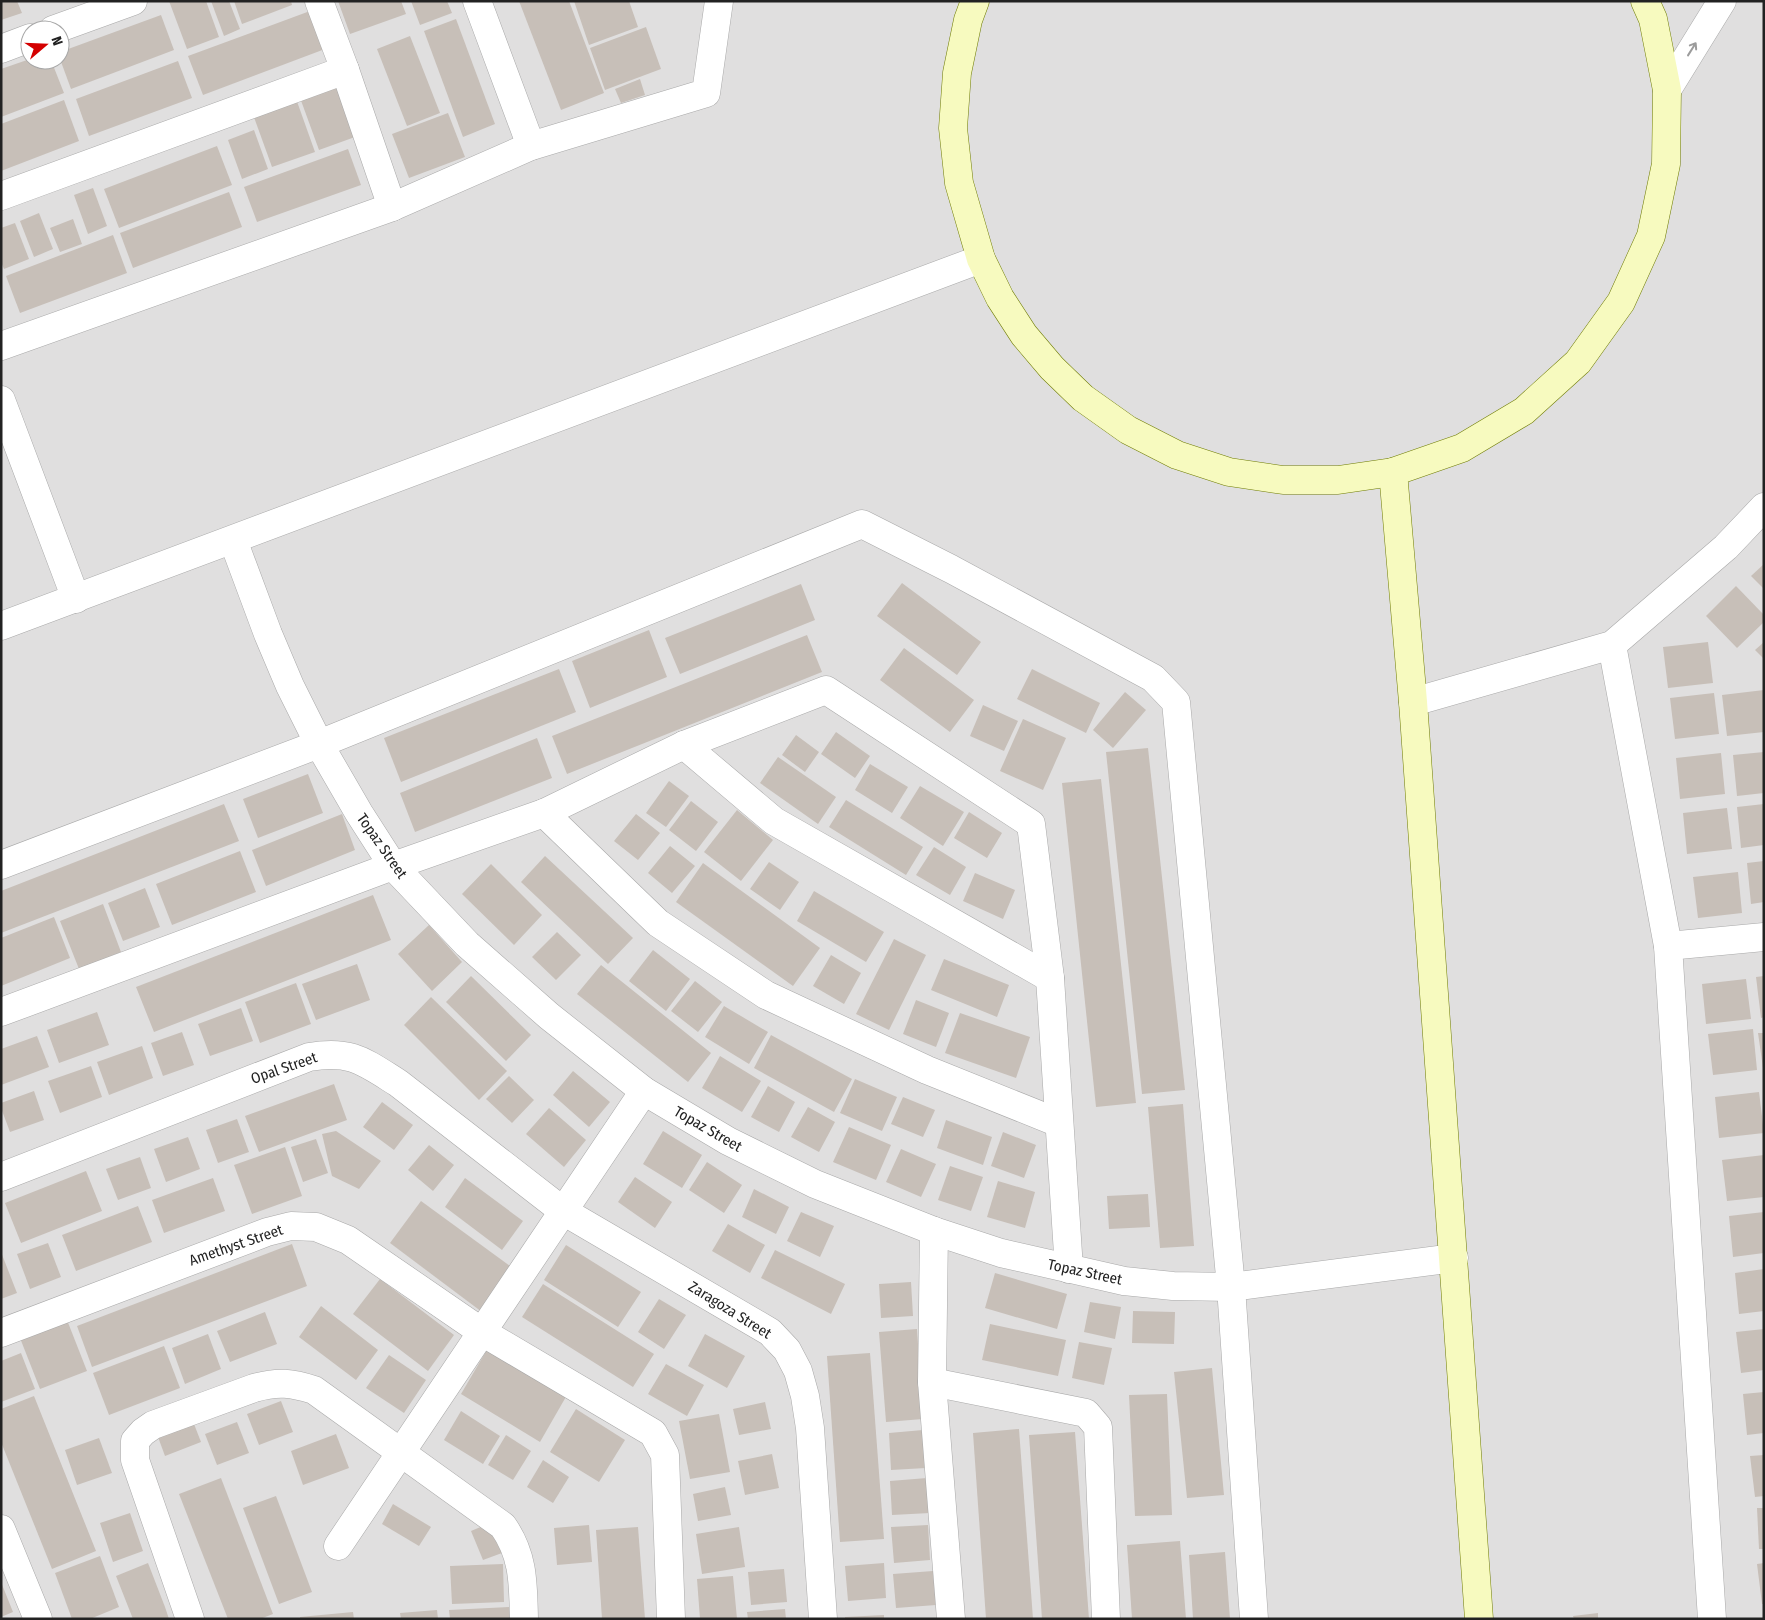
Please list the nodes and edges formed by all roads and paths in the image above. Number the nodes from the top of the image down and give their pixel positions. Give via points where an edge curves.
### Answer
1 (133, 1) edge
2 (319, 1) edge
3 (476, 1) edge
4 (719, 1) edge
5 (975, 1) edge
6 (1646, 1) edge
7 (1722, 1) edge
8 (70, 24) edge
9 (20, 41) edge
10 (1, 48) edge
11 (345, 70) junction
12 (1667, 90) junction
13 (531, 146) junction
14 (1, 196) edge
15 (392, 207) junction
16 (981, 259) junction
17 (1, 346) edge
18 (1, 400) edge
19 (1393, 472) junction
20 (1764, 507) edge
21 (233, 540) junction
22 (76, 599) junction
23 (1, 626) edge
24 (1612, 645) junction
25 (1413, 702) junction
26 (319, 744) junction
27 (684, 745) junction
28 (544, 813) junction
29 (1, 865) edge
30 (393, 866) junction
31 (1764, 937) edge
32 (1668, 946) junction
33 (1050, 978) junction
34 (1, 1012) edge
35 (644, 1091) junction
36 (1059, 1123) junction
37 (1, 1178) edge
38 (563, 1211) junction
39 (934, 1231) junction
40 (1454, 1258) junction
41 (1068, 1270) junction
42 (1231, 1286) junction
43 (482, 1332) junction
44 (1, 1333) edge
45 (932, 1382) junction
46 (401, 1452) junction
47 (1, 1529) edge
48 (338, 1546) dead end
49 (38, 1619) edge
50 (190, 1619) edge
51 (524, 1619) edge
52 (671, 1619) edge
53 (822, 1619) edge
54 (951, 1619) edge
55 (1106, 1619) edge
56 (1254, 1619) edge
57 (1480, 1619) edge
58 (1712, 1619) edge

1 - 8 street
2 - 11 street
3 - 13 street
4 - 13 street via 706,93
5 - 16 street via 957,74 954,128 959,183
6 - 12 street via 1653,19
12 -> 7 street
9 - 10 street
11 - 14 street
11 - 15 street
12 - 19 street via 1666,164 1651,236 1621,302 1584,354 1524,411 1462,448
13 - 15 street
15 - 17 street
16 - 19 street via 1000,298 1024,335 1052,368 1083,398 1128,430 1177,455 1229,472 1283,480 1338,480
16 - 21 street
18 - 22 street
19 - 25 street
20 - 24 street via 1726,547
21 - 22 street
21 - 26 street, Topaz Street via 282,669
22 - 23 street
24 - 25 street
24 - 32 street
25 - 40 street
26 - 29 street
26 - 30 street, Topaz Street
26 - 42 street via 862,524 1153,678 1176,702
27 - 28 street
27 - 33 street via 774,821
27 - 33 street via 826,690 1031,824
28 - 30 street
28 - 36 street via 658,923 766,995 927,1070
30 - 34 street
30 - 35 street, Topaz Street via 467,944 549,1016
31 - 32 street
32 - 58 street
33 - 36 street
35 - 38 street
35 - 39 street, Topaz Street via 728,1141 815,1184
36 - 41 street
37 - 38 street, Opal Street via 309,1057 348,1055 398,1083
38 - 43 street
38 - 53 street, Zaragoza Street via 770,1332 787,1350 798,1371 810,1428
39 - 41 street, Topaz Street
39 - 45 street
40 - 42 street, Topaz Street
40 - 57 street
41 - 42 street, Topaz Street via 1124,1282
42 - 56 street
43 - 44 street, Amethyst Street via 348,1240 316,1227 290,1226
43 - 46 street
43 - 52 street, Amethyst Street via 653,1433 665,1455
45 - 54 street
45 - 55 street via 1086,1413 1098,1426
46 - 48 street
46 - 50 street via 314,1390 294,1384 270,1383 254,1388 153,1425 143,1432 135,1441 135,1460
46 - 51 street via 503,1526 519,1556
47 - 49 street

